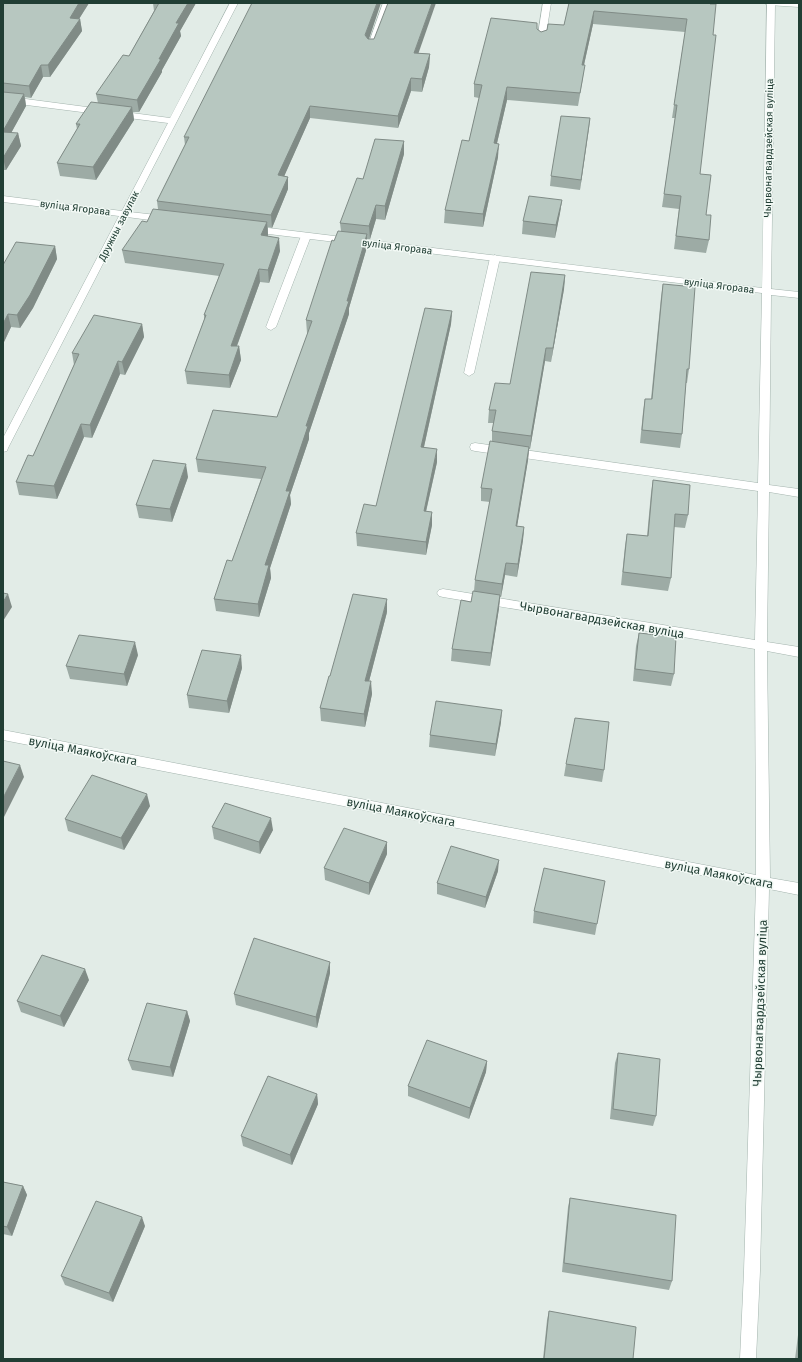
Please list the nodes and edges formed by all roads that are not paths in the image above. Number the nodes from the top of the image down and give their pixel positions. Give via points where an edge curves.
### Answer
1 (234, 3) edge
2 (386, 3) edge
3 (547, 3) edge
4 (770, 3) edge
5 (799, 5) edge
6 (541, 41) edge
7 (371, 48) edge
8 (3, 99) edge
9 (173, 121) junction
10 (3, 199) edge
11 (125, 214) junction
12 (172, 220) edge
13 (243, 228) edge
14 (306, 236) junction
15 (495, 258) junction
16 (767, 292) junction
17 (799, 295) edge
18 (271, 327) dead end
19 (470, 373) dead end
20 (3, 448) edge
21 (475, 448) dead end
22 (764, 489) junction
23 (799, 493) edge
24 (443, 593) dead end
25 (761, 646) junction
26 (799, 652) edge
27 (3, 735) edge
28 (763, 882) junction
29 (799, 889) edge
30 (748, 1359) edge

1 - 9 street, Дружны завулак
2 - 7 street
3 - 6 street
4 - 5 street
4 - 16 street, Чырвонагвардзейская вуліца
8 - 9 street
9 - 11 street, Дружны завулак
10 - 11 street, вуліца Ягорава
11 - 12 street, вуліца Ягорава
11 - 20 street, Дружны завулак
13 - 14 street, вуліца Ягорава
14 - 15 street, вуліца Ягорава
14 - 18 street
15 - 16 street, вуліца Ягорава
15 - 19 street
16 - 17 street
16 - 22 street, Чырвонагвардзейская вуліца
21 - 22 street
22 - 23 street
22 - 25 street, Чырвонагвардзейская вуліца
24 - 25 street, Чырвонагвардзейская вуліца
25 - 26 street, Чырвонагвардзейская вуліца
25 - 28 street, Чырвонагвардзейская вуліца
27 - 28 street, вуліца Маякоўскага
28 - 29 street, вуліца Маякоўскага
28 - 30 street, Чырвонагвардзейская вуліца

